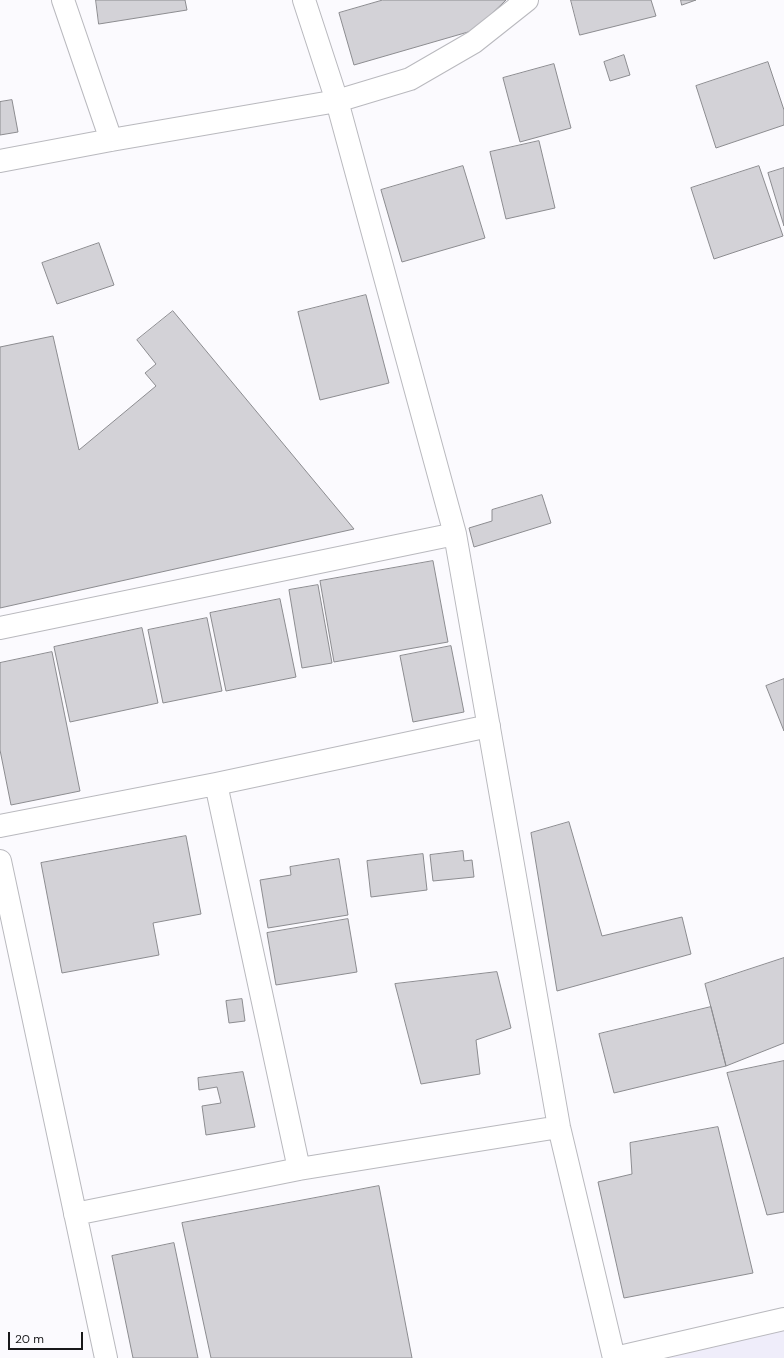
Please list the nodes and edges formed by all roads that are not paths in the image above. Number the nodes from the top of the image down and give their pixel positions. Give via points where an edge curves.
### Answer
1 (63, 0) edge
2 (304, 0) edge
3 (527, 0) edge
4 (337, 101) junction
5 (110, 140) junction
6 (0, 161) edge
7 (455, 534) junction
8 (0, 628) edge
9 (489, 726) junction
10 (216, 784) junction
11 (0, 826) edge
12 (0, 860) edge
13 (559, 1127) junction
14 (299, 1169) junction
15 (75, 1214) junction
16 (784, 1319) edge
17 (106, 1358) edge
18 (614, 1358) edge

1 - 5 street
2 - 4 street
3 - 4 street via 474,42 410,79
4 - 5 street
4 - 7 street
5 - 6 street
7 - 8 street
7 - 9 street
9 - 10 street
9 - 13 street
10 - 11 street
10 - 14 street
12 - 15 street
13 - 14 street
13 - 18 street
14 - 15 street
15 - 17 street
16 - 18 street

